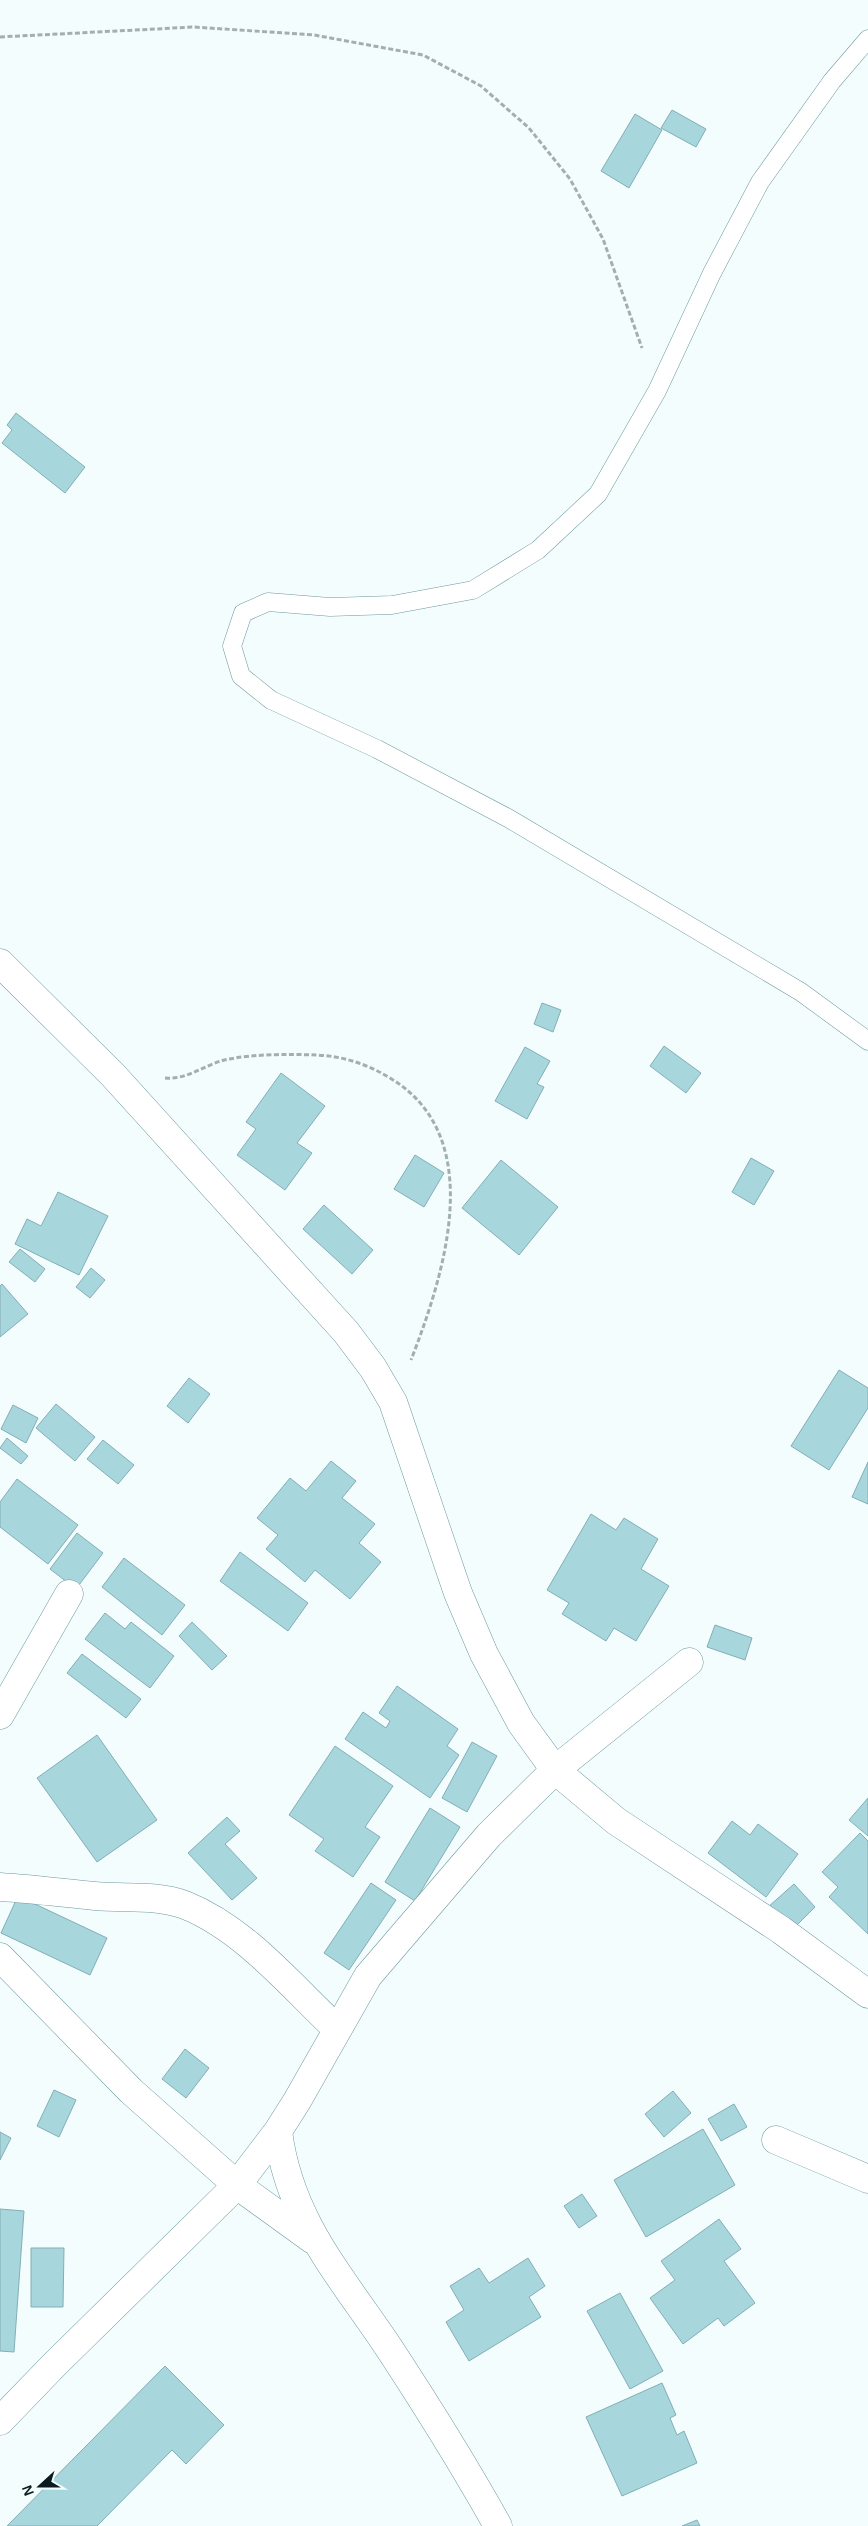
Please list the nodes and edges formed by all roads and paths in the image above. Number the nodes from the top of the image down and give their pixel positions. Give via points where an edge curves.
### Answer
1 (0, 37) edge
2 (868, 39) edge
3 (657, 391) junction
4 (0, 963) edge
5 (868, 1041) edge
6 (113, 1075) junction
7 (393, 1402) junction
8 (69, 1594) dead end
9 (689, 1662) dead end
10 (0, 1715) edge
11 (555, 1770) junction
12 (0, 1887) edge
13 (0, 1957) edge
14 (868, 1994) edge
15 (337, 2029) junction
16 (278, 2130) junction
17 (776, 2140) dead end
18 (868, 2179) edge
19 (237, 2185) junction
20 (316, 2243) junction
21 (0, 2421) edge
22 (498, 2526) edge

1 - 3 path via 194,27 314,35 432,59 488,92 529,128 570,179 603,239
2 - 3 lane via 832,81 760,182 712,273
3 - 5 lane via 598,494 538,550 473,590 392,605 330,607 268,602 242,614 232,646 241,676 271,700 377,749 508,818 801,992
4 - 6 street
6 - 7 street via 346,1332
6 - 7 path via 173,1079 229,1059 316,1055 345,1058 373,1068 405,1086 425,1108 442,1139 450,1169 446,1246 426,1322
7 - 11 street via 458,1593 484,1654 521,1723
8 - 10 street
9 - 11 street
11 - 14 street via 616,1820 781,1930
11 - 15 street via 489,1835 368,1976
12 - 15 street via 163,1899 184,1905 208,1916 254,1950
13 - 19 street via 131,2091
15 - 16 street
16 - 19 street
16 - 20 street via 282,2162 292,2193
17 - 18 street
19 - 20 street
19 - 21 street
20 - 22 street via 415,2389

